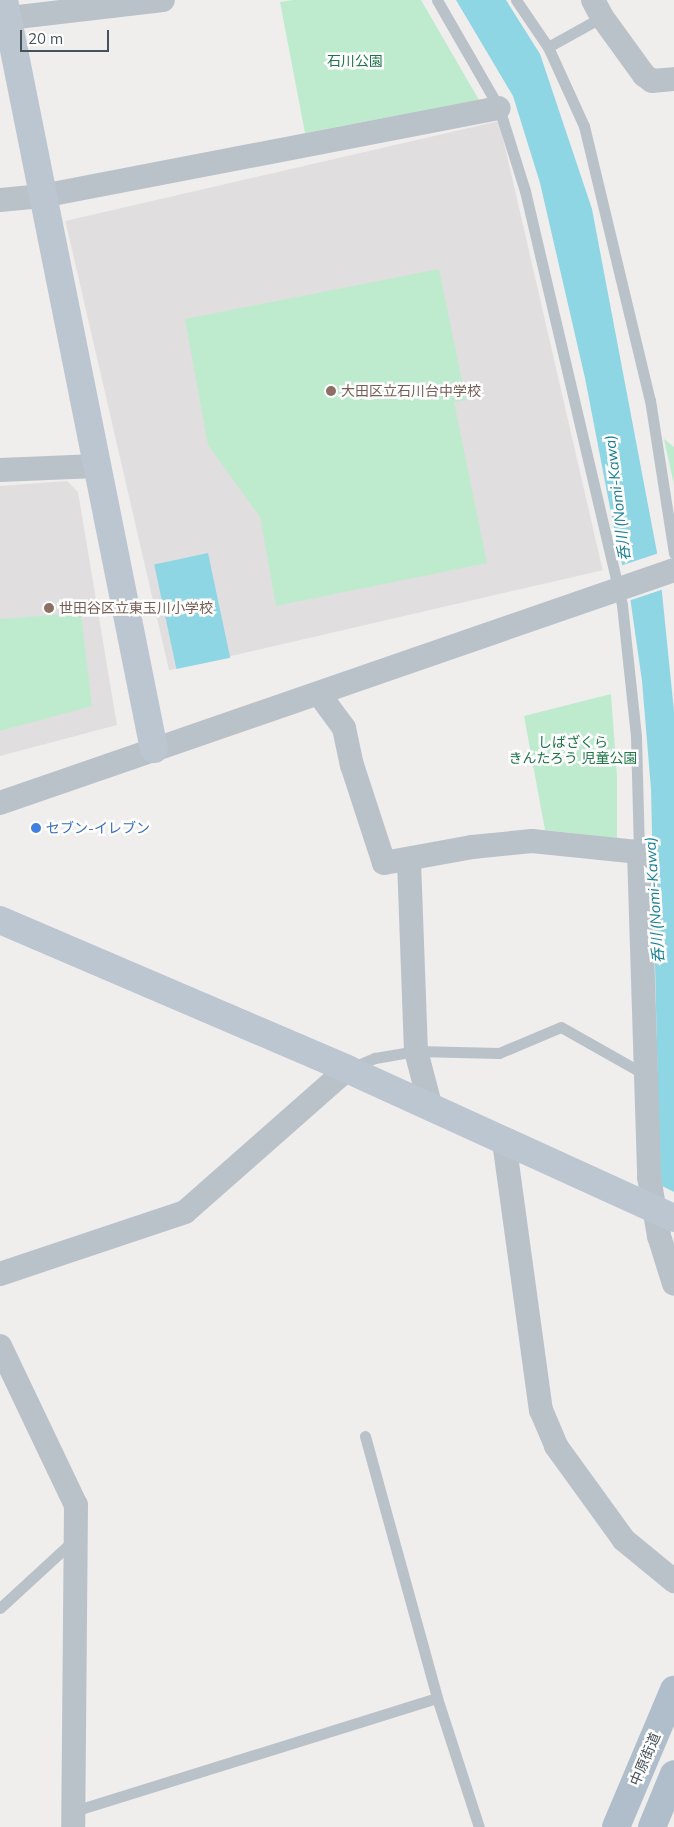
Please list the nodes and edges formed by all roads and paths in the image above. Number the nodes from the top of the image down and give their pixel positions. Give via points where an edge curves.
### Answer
1 (163, 0) edge
2 (437, 0) edge
3 (516, 0) edge
4 (598, 9) edge
5 (4, 12) edge
6 (548, 47) junction
7 (674, 79) edge
8 (499, 108) junction
9 (42, 196) junction
10 (0, 200) edge
11 (97, 466) junction
12 (0, 470) edge
13 (673, 565) edge
14 (624, 587) junction
15 (319, 694) junction
16 (154, 749) junction
17 (0, 803) edge
18 (639, 852) junction
19 (409, 860) junction
20 (0, 920) edge
21 (416, 1051) junction
22 (347, 1069) junction
23 (646, 1075) junction
24 (431, 1108) junction
25 (504, 1141) junction
26 (662, 1212) edge
27 (0, 1274) edge
28 (674, 1284) edge
29 (0, 1346) edge
30 (365, 1436) dead end
31 (76, 1538) junction
32 (674, 1581) edge
33 (0, 1608) edge
34 (674, 1690) edge
35 (437, 1698) junction
36 (674, 1774) edge
37 (67, 1822) edge
38 (479, 1827) edge
39 (616, 1827) edge
40 (652, 1827) edge

1 - 5 street
2 - 8 lane
3 - 6 lane
4 - 6 lane
4 - 7 street via 644,75 652,81
5 - 9 street
6 - 13 lane via 584,126 650,400
8 - 9 street
8 - 14 lane via 525,191
9 - 10 street
9 - 11 street
11 - 12 street
11 - 16 street
13 - 14 street
14 - 15 street
14 - 18 lane via 636,736
15 - 16 street
15 - 19 street via 344,728 352,765 384,863
16 - 17 street
18 - 19 street via 532,841 472,847
18 - 23 street
19 - 21 street
20 - 22 street
21 - 22 lane via 375,1058
21 - 23 lane via 499,1053 561,1027
21 - 24 street
22 - 24 street
22 - 27 street via 184,1212
23 - 26 street
24 - 25 street
25 - 26 street
25 - 32 street via 542,1410 556,1446 624,1540
26 - 28 street
29 - 31 street via 76,1504
30 - 35 lane
31 - 33 lane
31 - 37 street
34 - 39 main road, 中原街道
35 - 37 lane
35 - 38 lane
36 - 40 main road

